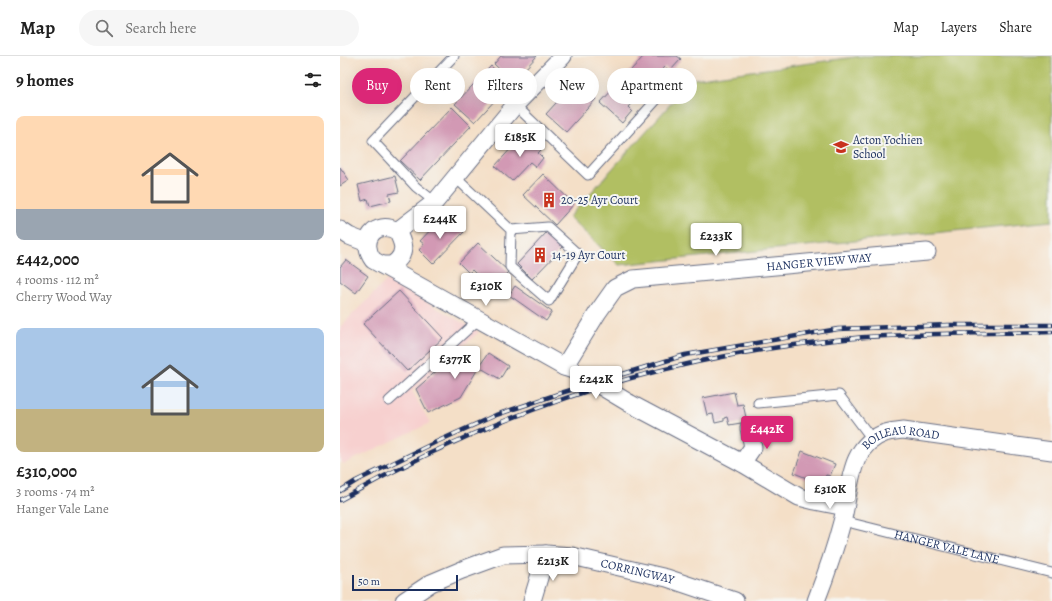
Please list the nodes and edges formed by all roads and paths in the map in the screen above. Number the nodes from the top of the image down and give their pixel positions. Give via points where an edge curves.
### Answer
1 (454, 56) edge
2 (563, 56) edge
3 (653, 104) edge
4 (515, 106) junction
5 (456, 178) junction
6 (435, 202) junction
7 (340, 230) edge
8 (511, 230) junction
9 (396, 231) junction
10 (367, 243) junction
11 (928, 252) dead end
12 (387, 265) junction
13 (478, 320) junction
14 (571, 370) junction
15 (389, 401) dead end
16 (758, 403) dead end
17 (749, 428) dead end
18 (872, 439) junction
19 (1052, 451) edge
20 (742, 463) junction
21 (844, 514) junction
22 (546, 554) junction
23 (1052, 572) edge
24 (404, 601) edge
25 (532, 601) edge
26 (735, 601) edge
27 (816, 601) edge

1 - 6 lane via 373,141 416,187
2 - 4 street
3 - 4 lane via 588,175
4 - 5 street
5 - 6 street
5 - 8 lane
6 - 9 street
7 - 10 street
8 - 8 lane via 510,267 549,301 578,254 548,227
9 - 10 street via 384,226 374,231
9 - 12 street via 401,239 403,253
10 - 12 street via 367,251 373,260
11 - 14 street, HANGER VIEW WAY via 632,279 615,288 598,312
12 - 13 street, HANGER VALE LANE
13 - 14 street, HANGER VALE LANE
13 - 15 lane
14 - 20 street, HANGER VALE LANE, bridge
16 - 18 lane via 839,395
17 - 20 street via 753,447
18 - 19 street, BOILEAU ROAD via 886,432 903,430
18 - 21 street, BOILEAU ROAD via 858,456 852,469
20 - 21 street, HANGER VALE LANE via 799,497
21 - 23 lane, HANGER VALE LANE
21 - 27 street, BOILEAU ROAD
22 - 24 street, CORRINGWAY via 503,555 431,583
22 - 25 street
22 - 26 street, CORRINGWAY via 572,556 667,578

